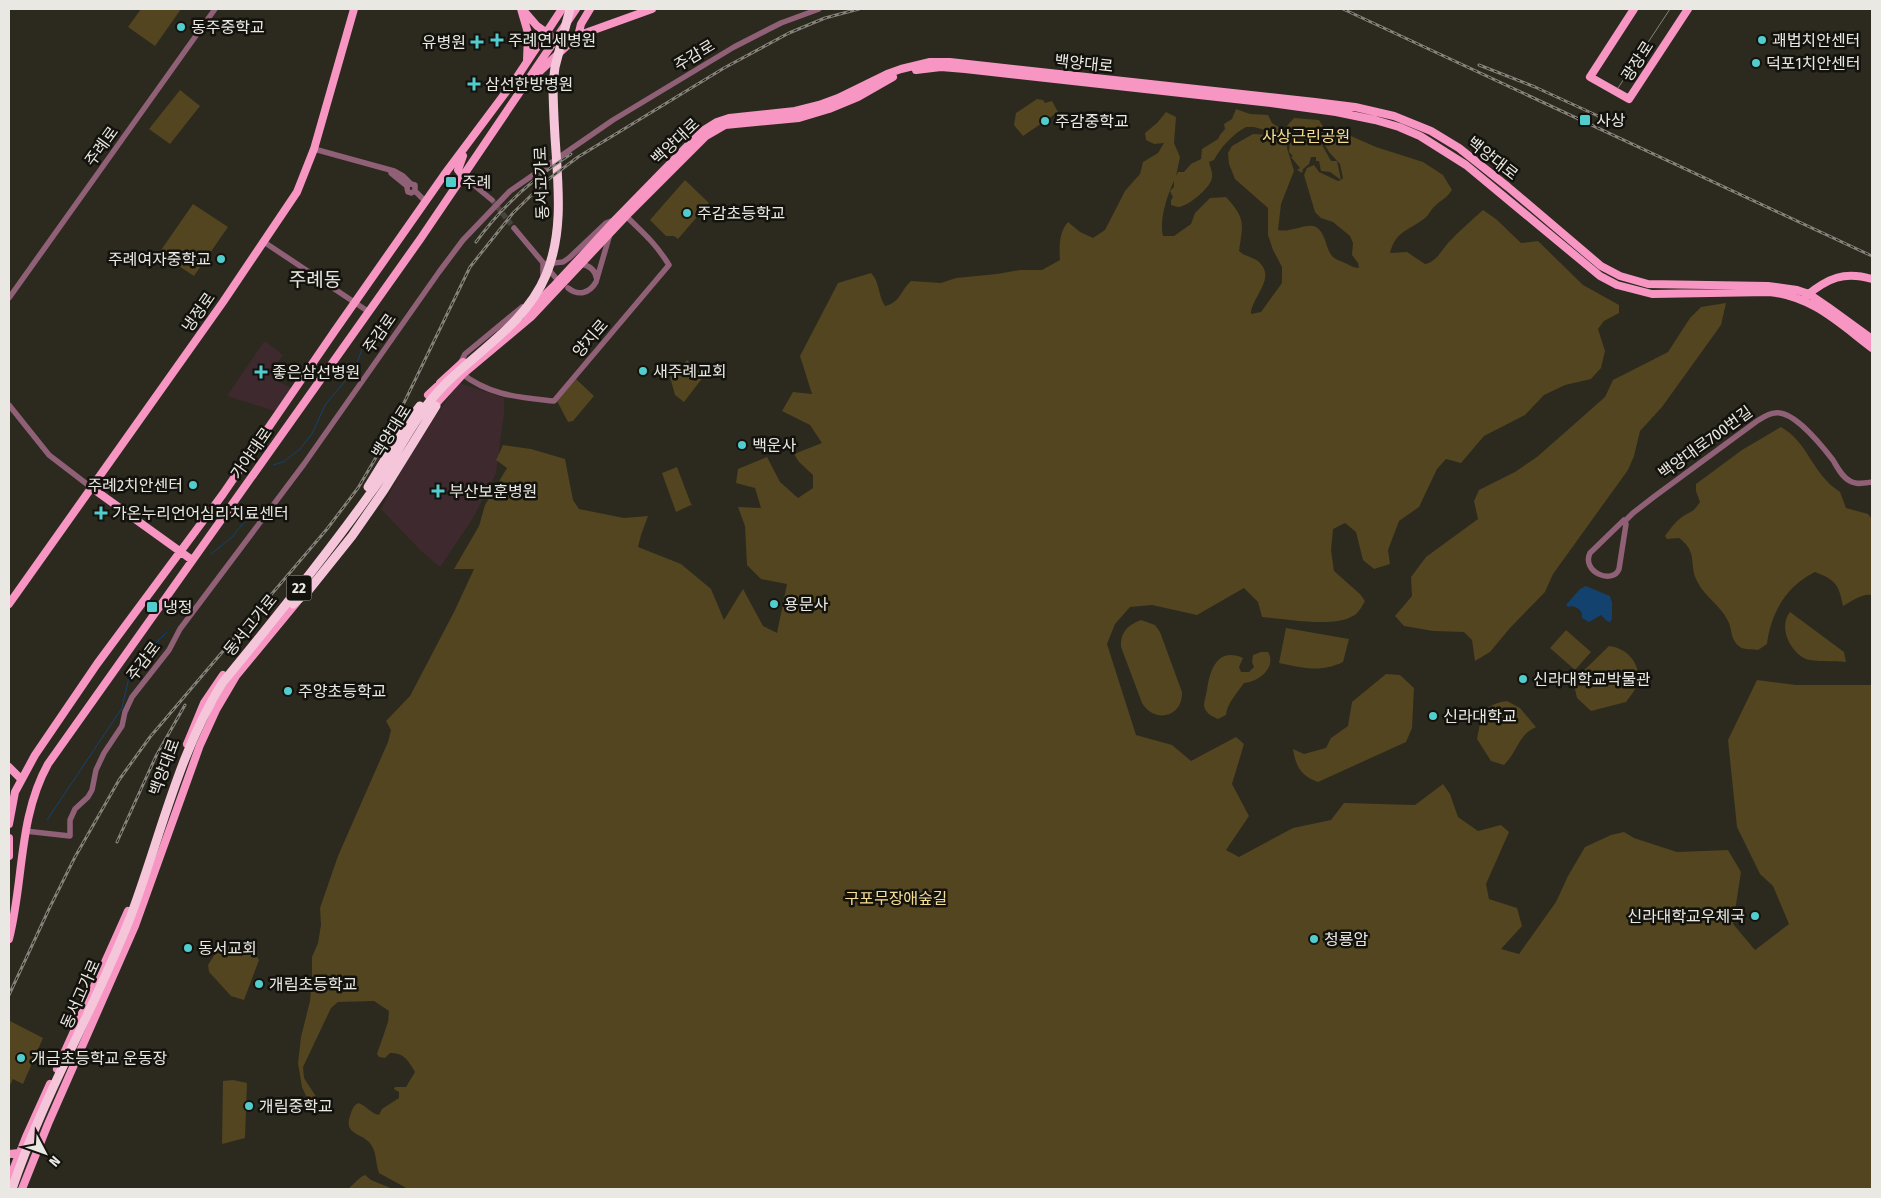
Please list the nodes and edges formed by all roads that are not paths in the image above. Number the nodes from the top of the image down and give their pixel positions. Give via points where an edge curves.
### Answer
1 (215, 9) edge
2 (354, 9) edge
3 (521, 9) edge
4 (562, 9) edge
5 (570, 9) edge
6 (576, 9) edge
7 (590, 9) edge
8 (652, 9) edge
9 (818, 9) edge
10 (1634, 9) edge
11 (1688, 9) edge
12 (556, 19) junction
13 (537, 26) junction
14 (546, 33) junction
15 (577, 36) junction
16 (557, 38) junction
17 (527, 62) junction
18 (527, 83) junction
19 (314, 149) junction
20 (463, 152) junction
21 (462, 176) junction
22 (492, 200) tunnel mouth
23 (426, 202) junction
24 (624, 214) junction
25 (616, 219) junction
26 (514, 228) tunnel mouth
27 (611, 232) junction
28 (264, 242) junction
29 (543, 264) junction
30 (582, 264) junction
31 (555, 277) dead end
32 (1872, 280) edge
33 (596, 282) junction
34 (568, 288) dead end
35 (1806, 296) junction
36 (9, 298) edge
37 (355, 303) junction
38 (369, 312) junction
39 (342, 322) junction
40 (1872, 339) edge
41 (346, 342) junction
42 (1872, 348) edge
43 (457, 367) junction
44 (464, 374) junction
45 (441, 383) junction
46 (448, 389) junction
47 (428, 396) joint
48 (9, 405) edge
49 (436, 406) joint
50 (1872, 482) edge
51 (92, 488) junction
52 (206, 518) junction
53 (1625, 521) junction
54 (206, 540) junction
55 (181, 552) junction
56 (192, 560) junction
57 (9, 604) edge
58 (293, 604) junction
59 (255, 643) junction
60 (62, 717) junction
61 (59, 748) junction
62 (9, 767) edge
63 (21, 778) junction
64 (9, 824) edge
65 (25, 831) junction
66 (9, 838) edge
67 (9, 856) edge
68 (9, 939) edge
69 (19, 1153) junction
70 (9, 1154) edge
71 (9, 1180) edge
72 (11, 1189) edge
73 (17, 1189) edge
74 (22, 1189) edge

1 - 36 street, 주례로
2 - 19 main road, 냉정로
3 - 13 main road
3 - 17 main road via 528,33
4 - 12 main road, 가야대로
5 - 59 highway, 동서고가로 / 22 via 553,84 559,208 554,249 545,276 525,310 509,328 465,364 427,405 373,490
6 - 16 main road, 가야대로
6 - 58 highway, 동서고가로 / 22 via 557,86 564,200 557,255 549,279 519,323 454,381 430,408 379,488
7 - 15 main road
8 - 15 main road
9 - 65 street, 주감로 via 780,23 660,91 510,191 484,217 439,272 304,464 132,697 122,726 96,770 92,790 70,820 70,836
10 - 11 main road, 광장로 via 1590,77 1629,99
12 - 13 main road via 544,27
12 - 14 main road, 가야대로
13 - 14 main road
14 - 16 main road
14 - 17 main road, 가야대로
15 - 16 main road
15 - 18 main road
16 - 18 main road, 가야대로
17 - 20 main road, 가야대로
18 - 21 main road, 가야대로
19 - 23 street via 403,176
19 - 28 main road, 냉정로 via 297,192
20 - 21 main road via 458,170
20 - 23 main road, 가야대로
21 - 22 street
21 - 38 main road, 가야대로
23 - 37 main road, 가야대로
24 - 25 main road, 백양대로
24 - 27 main road, 백양대로
24 - 35 main road, 백양대로 via 706,136 725,125 799,118 844,104 902,74 924,68 949,68 1271,103 1375,120 1420,136 1450,153 1600,276 1617,285 1652,294 1769,292
24 - 44 street, 양지로 via 646,234 669,265 554,401 506,396 472,382
25 - 29 street via 606,223 570,258
25 - 43 main road, 백양대로 via 524,314
26 - 29 street
27 - 30 main road, 백양대로
27 - 33 street
28 - 37 street
28 - 51 main road, 냉정로
29 - 31 street
29 - 43 street via 540,287 520,309 465,354
30 - 33 street via 593,270
30 - 44 main road, 백양대로 via 518,330
32 - 35 main road via 1846,275
33 - 34 street via 582,294
35 - 40 main road, 백양대로
35 - 42 main road, 백양대로
37 - 38 street
37 - 39 main road, 가야대로
38 - 41 main road, 가야대로
39 - 41 main road via 350,319 354,324
39 - 52 main road, 가야대로
41 - 54 main road, 가야대로
43 - 44 street, 양지로
43 - 45 main road, 백양대로
44 - 46 main road, 백양대로
45 - 47 main road
45 - 69 main road, 백양대로 via 426,400 348,520 220,679 204,704 185,748 131,904
46 - 49 main road
46 - 74 main road, 백양대로 via 423,421 359,524 224,695 200,745 135,926
47 - 59 highway via 368,487
48 - 51 street via 49,455
49 - 58 highway via 352,536 308,591
50 - 53 street, 백양대로700번길 via 1850,482 1797,421 1774,413 1757,421
51 - 55 main road
51 - 57 main road, 냉정로
52 - 54 main road via 197,539 200,543
52 - 55 main road, 가야대로
53 - 53 street via 1621,521 1588,558 1590,568 1607,577 1612,577 1619,569
54 - 56 main road, 가야대로
55 - 56 main road
55 - 60 main road, 가야대로
56 - 61 main road, 가야대로
58 - 73 highway, 동서고가로 / 22 via 226,685 205,722 134,920 42,1124
59 - 72 highway, 동서고가로 / 22 via 223,682 200,720 129,920
60 - 61 main road via 70,715 74,720
60 - 63 main road, 가야대로
61 - 65 main road, 가야대로 via 39,780
62 - 63 main road
63 - 64 main road, 가야대로
65 - 68 main road, 가야대로
66 - 67 main road
69 - 70 main road
69 - 71 main road, 백양대로

